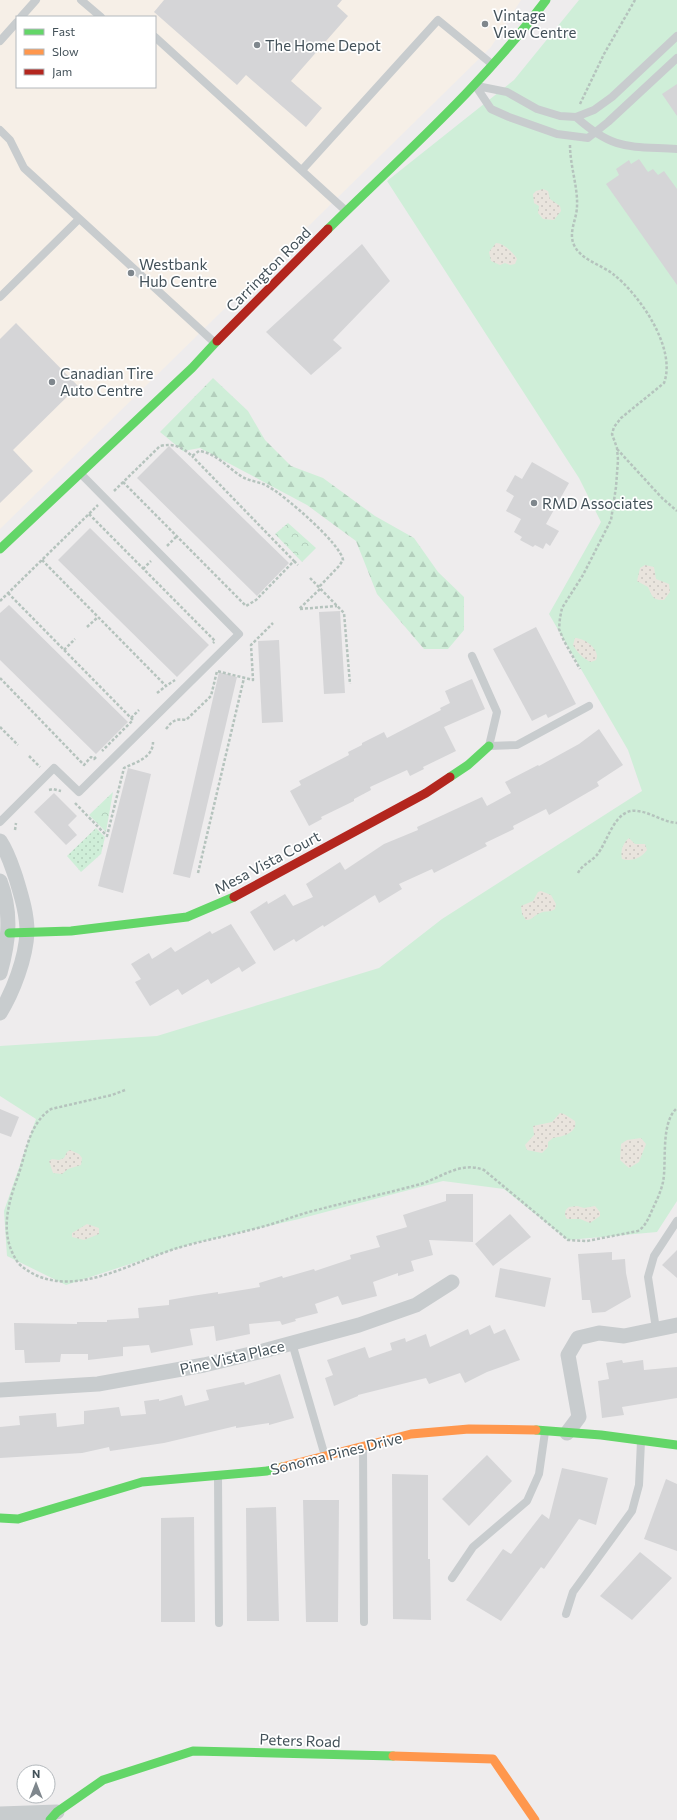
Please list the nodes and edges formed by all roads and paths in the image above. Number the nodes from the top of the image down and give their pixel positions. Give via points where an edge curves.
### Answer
1 (36, 0) edge
2 (81, 0) edge
3 (546, 0) edge
4 (635, 0) edge
5 (22, 16) edge
6 (100, 16) edge
7 (16, 23) edge
8 (677, 36) edge
9 (156, 38) edge
10 (0, 41) edge
11 (677, 58) edge
12 (494, 65) junction
13 (475, 85) junction
14 (576, 117) junction
15 (0, 130) edge
16 (594, 132) junction
17 (571, 137) junction
18 (677, 148) edge
19 (302, 170) junction
20 (345, 210) junction
21 (79, 219) junction
22 (0, 297) edge
23 (660, 327) dead end
24 (215, 343) junction
25 (670, 358) dead end
26 (617, 448) junction
27 (192, 456) junction
28 (81, 474) junction
29 (123, 482) junction
30 (114, 491) dead end
31 (99, 505) dead end
32 (677, 511) edge
33 (89, 514) junction
34 (177, 536) junction
35 (166, 547) dead end
36 (0, 549) edge
37 (154, 559) dead end
38 (42, 560) junction
39 (294, 561) junction
40 (298, 565) dead end
41 (143, 569) junction
42 (310, 578) dead end
43 (320, 588) junction
44 (8, 593) junction
45 (0, 601) edge
46 (337, 606) junction
47 (98, 617) junction
48 (273, 623) dead end
49 (87, 627) dead end
50 (75, 639) dead end
51 (209, 647) dead end
52 (64, 650) junction
53 (472, 656) dead end
54 (580, 669) dead end
55 (0, 678) edge
56 (178, 678) dead end
57 (244, 678) junction
58 (350, 684) dead end
59 (166, 686) junction
60 (157, 693) dead end
61 (589, 706) dead end
62 (139, 710) dead end
63 (131, 718) junction
64 (0, 726) edge
65 (166, 729) dead end
66 (18, 745) dead end
67 (489, 746) junction
68 (29, 756) dead end
69 (41, 769) dead end
70 (0, 822) edge
71 (677, 823) edge
72 (0, 841) edge
73 (578, 872) dead end
74 (198, 873) dead end
75 (0, 881) edge
76 (27, 932) junction
77 (9, 933) junction
78 (0, 973) edge
79 (0, 1014) edge
80 (125, 1090) dead end
81 (677, 1108) edge
82 (504, 1189) junction
83 (677, 1221) edge
84 (2, 1224) dead end
85 (3, 1229) dead end
86 (452, 1282) dead end
87 (677, 1325) edge
88 (656, 1329) junction
89 (292, 1343) junction
90 (0, 1390) edge
91 (545, 1431) junction
92 (567, 1433) junction
93 (641, 1440) junction
94 (363, 1446) junction
95 (677, 1446) edge
96 (326, 1457) junction
97 (218, 1475) junction
98 (0, 1518) edge
99 (452, 1578) dead end
100 (566, 1614) dead end
101 (364, 1622) dead end
102 (219, 1623) dead end
103 (0, 1814) edge
104 (53, 1816) edge
105 (535, 1820) edge

1 - 5 lane
2 - 6 lane
3 - 12 street, Carrington Road
4 - 14 path via 595,71
7 - 10 lane
8 - 14 lane via 612,96 594,110
9 - 19 lane
11 - 16 lane
12 - 13 street, Carrington Road
12 - 19 lane via 438,20
13 - 14 lane via 507,92 537,109
13 - 17 lane via 491,108 534,127
13 - 20 street, Carrington Road
14 - 16 lane
15 - 21 lane via 10,140 24,168
16 - 17 lane via 588,138
16 - 18 lane via 616,144 644,148
17 - 23 path via 571,162 577,205 572,232 574,245 584,256 625,284 639,298
19 - 20 lane
20 - 24 street, Carrington Road
21 - 22 lane
21 - 24 lane
24 - 28 street, Carrington Road
25 - 26 path via 668,376 664,383 615,425 612,434
26 - 32 path
26 - 54 path via 616,487 611,520 583,575 562,608 560,618 564,641
27 - 29 path via 182,448 168,444 160,446
27 - 39 path
27 - 43 path via 199,451 207,452 242,476 271,487 324,533 343,560
28 - 36 street, Carrington Road
28 - 70 lane via 239,634 78,792 54,768
29 - 30 path
29 - 34 path
31 - 33 path
33 - 38 path
33 - 41 path
34 - 35 path
34 - 39 path via 246,606 256,600
37 - 41 path
38 - 44 path
38 - 47 path
39 - 40 path
41 - 51 path via 215,641
42 - 43 path
43 - 46 path
43 - 46 path via 299,609
44 - 45 path
44 - 52 path
46 - 58 path via 344,613
47 - 49 path
47 - 59 path
48 - 57 path via 251,645 253,680
50 - 52 path
52 - 63 path
53 - 67 lane via 497,712
55 - 63 path via 84,765 91,757 94,759 133,720
56 - 59 path
57 - 65 path via 217,671 211,696 186,720 179,718 172,721
57 - 74 path
59 - 60 path
61 - 67 lane via 517,745
62 - 63 path
64 - 66 path
67 - 76 street, Mesa Vista Court via 468,765 426,793 244,893 187,917 71,931
68 - 69 path
71 - 73 path via 637,811 628,813 617,820 596,855
72 - 76 street via 9,855 24,902
75 - 77 street
76 - 77 street, Mesa Vista Court
76 - 79 street via 15,983
77 - 78 street
80 - 84 path via 62,1106 44,1114 33,1130
81 - 82 path via 666,1133 662,1184 650,1215 638,1232 587,1241 568,1240
82 - 82 path via 552,1229 558,1234 531,1213
82 - 85 path via 484,1170 476,1167 460,1169 420,1184 170,1250 117,1272 76,1280 48,1280 34,1275 13,1259 7,1250
83 - 88 lane via 654,1256 648,1277
86 - 89 street, Pine Vista Place via 416,1305 358,1325
87 - 88 street
88 - 92 street via 624,1336 599,1333 578,1338 568,1355 579,1417
89 - 90 street, Pine Vista Place via 204,1365 98,1384
89 - 96 lane
91 - 92 street, Sonoma Pines Drive
91 - 94 street, Sonoma Pines Drive via 469,1429 411,1434
91 - 99 lane via 539,1474 526,1501 473,1547
92 - 93 street, Sonoma Pines Drive
93 - 95 street, Sonoma Pines Drive
93 - 100 lane via 639,1485 632,1511 573,1592
94 - 96 street, Sonoma Pines Drive
94 - 101 lane
96 - 97 street, Sonoma Pines Drive via 267,1471
97 - 98 street, Sonoma Pines Drive via 142,1482 18,1519
97 - 102 lane
103 - 104 street
104 - 105 street, Peters Road via 103,1780 193,1751 493,1759

